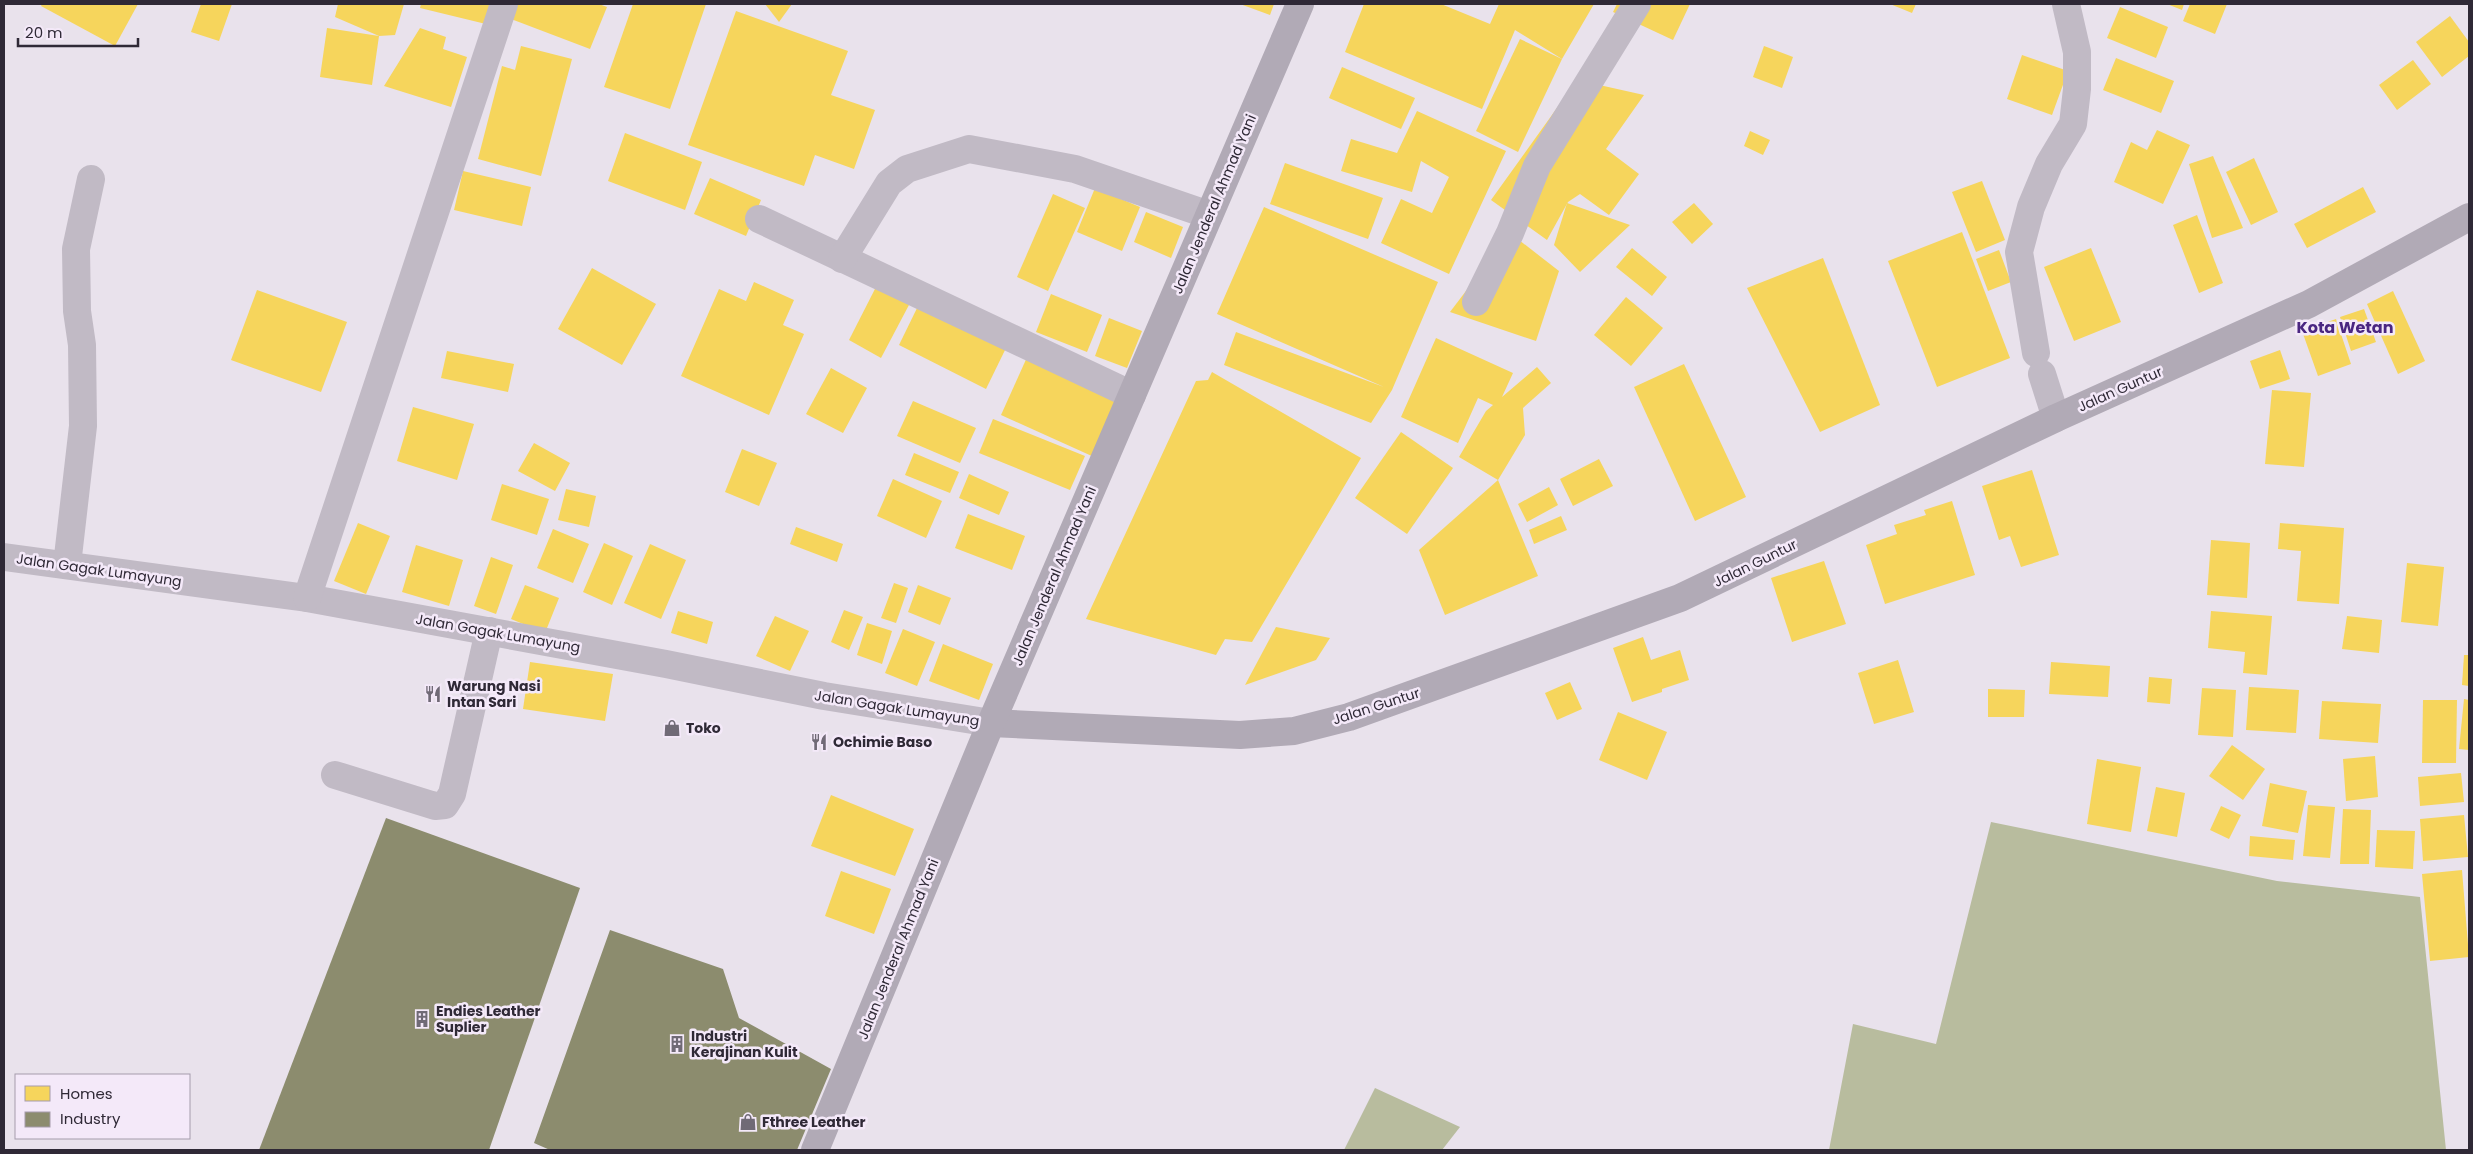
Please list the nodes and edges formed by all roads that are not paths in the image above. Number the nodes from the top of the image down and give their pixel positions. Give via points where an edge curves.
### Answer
1 (504, 4) edge
2 (1300, 4) edge
3 (1637, 4) edge
4 (2066, 4) edge
5 (91, 179) dead end
6 (1209, 215) junction
7 (2469, 217) edge
8 (759, 219) dead end
9 (842, 259) junction
10 (1476, 302) dead end
11 (1132, 395) junction
12 (2056, 418) junction
13 (4, 557) edge
14 (67, 565) junction
15 (307, 598) junction
16 (489, 631) junction
17 (991, 724) junction
18 (335, 775) dead end
19 (815, 1150) edge

1 - 15 street
2 - 6 street, Jalan Jenderal Ahmad Yani
3 - 10 street via 1537,166 1510,233
4 - 12 street via 2077,52 2078,88 2072,124 2049,164 2019,252 2039,364
5 - 14 street via 76,249 83,426
6 - 9 street via 1075,169 969,149 907,169 889,183
6 - 11 street, Jalan Jenderal Ahmad Yani
7 - 12 street, Jalan Guntur via 2309,304
8 - 9 street
9 - 11 street
11 - 17 street, Jalan Jenderal Ahmad Yani
12 - 17 street, Jalan Guntur via 1680,598 1349,716 1294,731 1240,735
13 - 14 street, Jalan Gagak Lumayung
14 - 15 street, Jalan Gagak Lumayung
15 - 16 street, Jalan Gagak Lumayung
16 - 17 street, Jalan Gagak Lumayung via 824,696
16 - 18 street via 452,794 445,805 435,806
17 - 19 street, Jalan Jenderal Ahmad Yani

